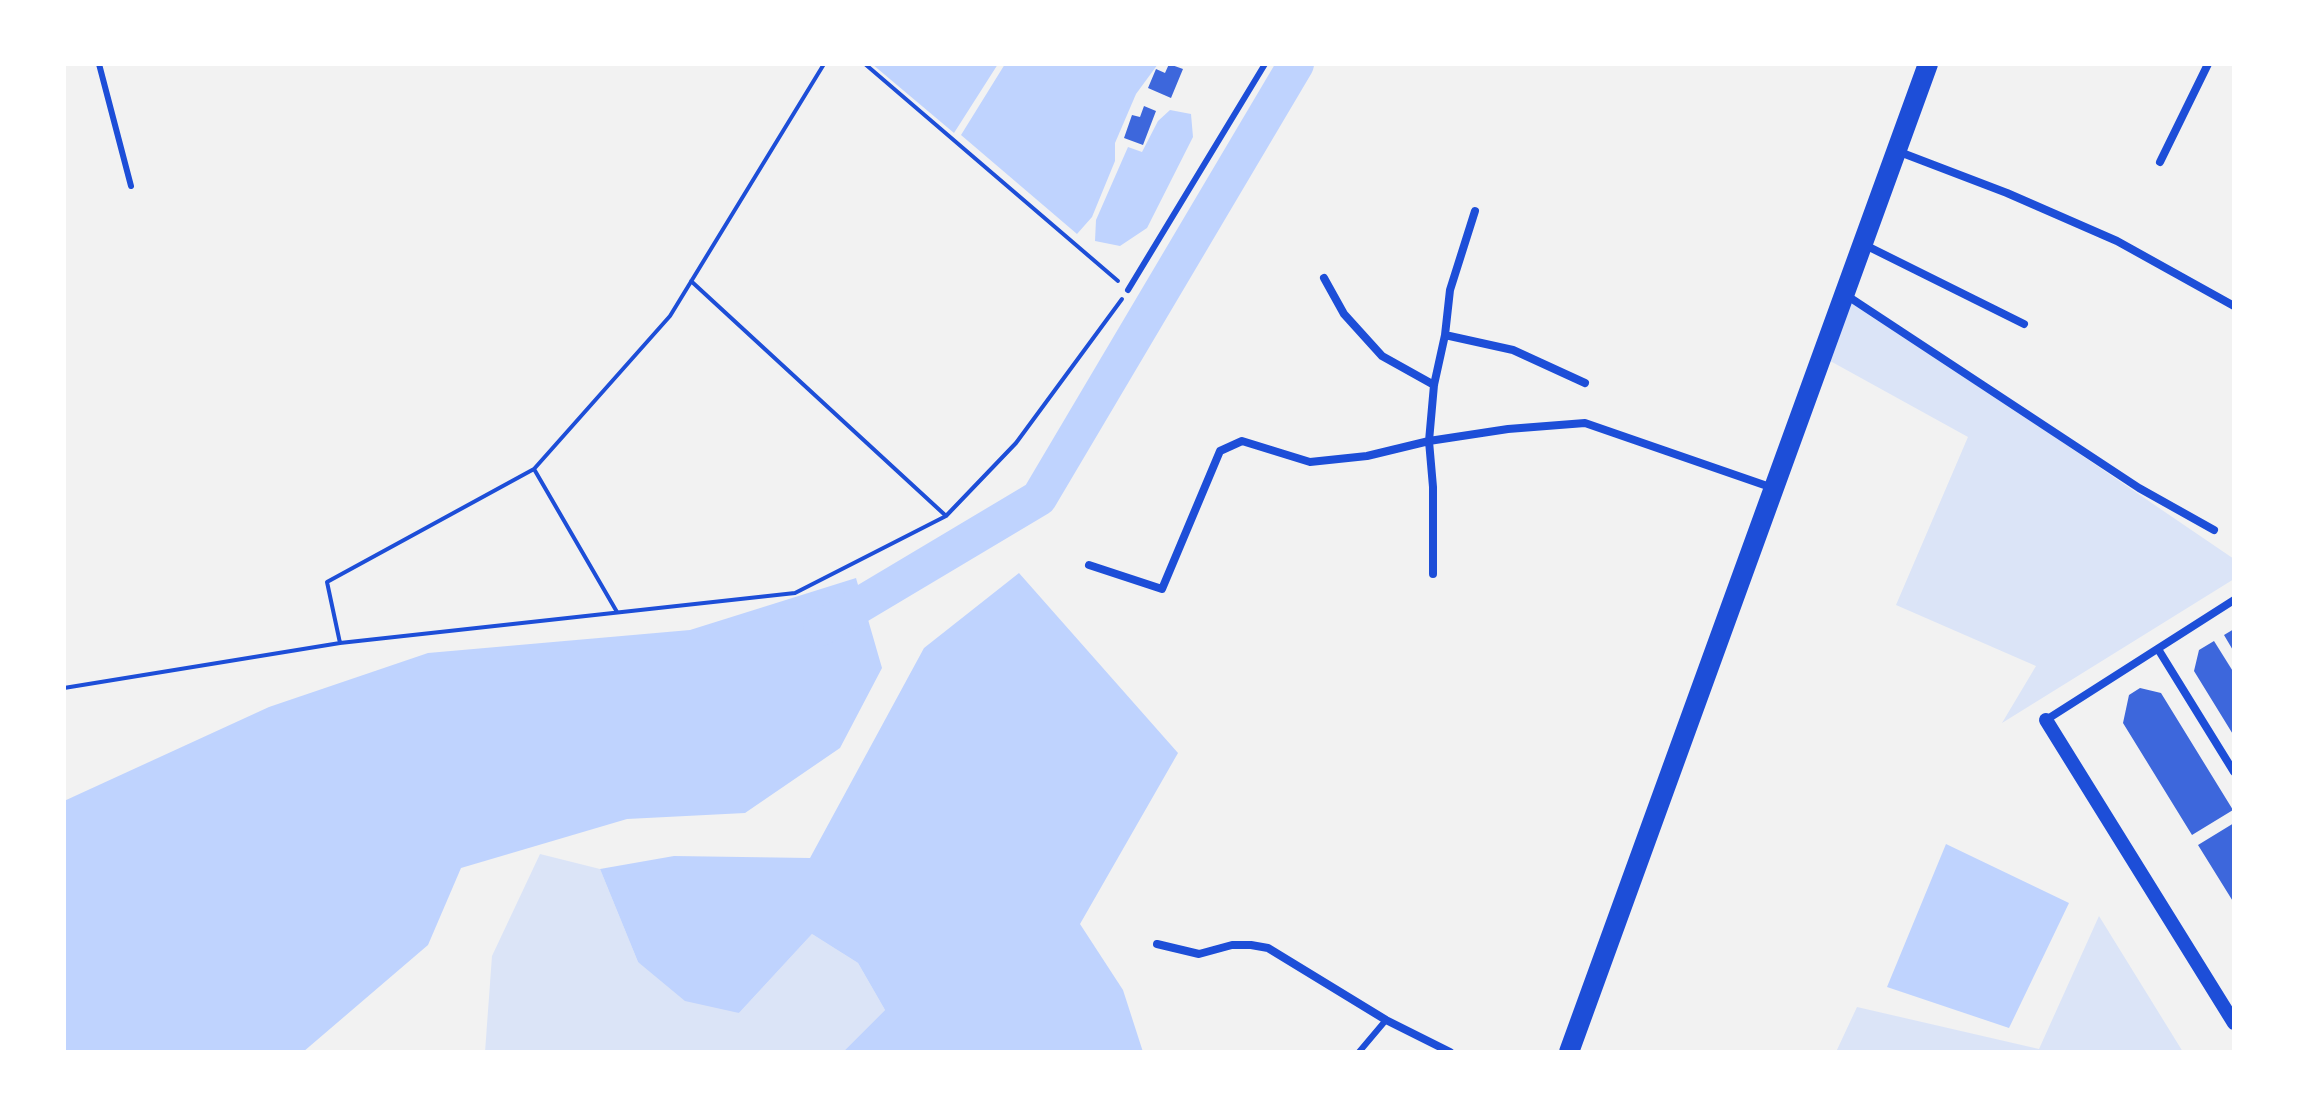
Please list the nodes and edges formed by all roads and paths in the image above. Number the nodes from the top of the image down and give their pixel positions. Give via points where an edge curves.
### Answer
1 (99, 64) edge
2 (824, 64) edge
3 (865, 64) edge
4 (1265, 64) edge
5 (1928, 64) edge
6 (2208, 64) edge
7 (1896, 150) junction
8 (2160, 162) dead end
9 (131, 186) dead end
10 (1475, 211) dead end
11 (1863, 244) junction
12 (1324, 278) dead end
13 (691, 281) junction
14 (1128, 290) junction
15 (1846, 295) junction
16 (2234, 306) edge
17 (2024, 324) dead end
18 (1445, 335) junction
19 (1585, 383) dead end
20 (1434, 385) junction
21 (1429, 441) junction
22 (534, 469) junction
23 (1774, 488) junction
24 (946, 516) junction
25 (2214, 530) dead end
26 (1089, 565) dead end
27 (1433, 574) dead end
28 (2234, 600) edge
29 (617, 612) junction
30 (340, 643) junction
31 (2158, 649) junction
32 (64, 688) edge
33 (2046, 720) joint
34 (2234, 772) edge
35 (1157, 944) dead end
36 (1386, 1020) junction
37 (2234, 1023) edge
38 (1359, 1052) edge
39 (1450, 1052) edge
40 (1569, 1052) edge

1 - 9 lane
2 - 13 path
3 - 14 path
4 - 14 lane
5 - 7 highway
6 - 8 street
7 - 11 highway
7 - 16 street via 2117,241
10 - 18 street via 1450,290
11 - 15 highway
11 - 17 street
12 - 20 street via 1344,314 1382,356
13 - 22 path via 670,316
13 - 24 path
14 - 24 path via 1016,443
15 - 23 highway
15 - 25 street via 2139,488
18 - 19 street via 1513,350
18 - 20 street
20 - 21 street
21 - 23 street via 1585,423
21 - 26 street via 1310,462 1242,441 1220,451 1162,589
21 - 27 street
22 - 29 path
22 - 30 path via 327,582
23 - 40 highway
24 - 29 path via 795,593
28 - 31 street
29 - 30 path
30 - 32 path
31 - 33 street
31 - 34 street
33 - 37 street
35 - 36 street via 1199,954 1232,945 1268,948
36 - 38 lane
36 - 39 street

